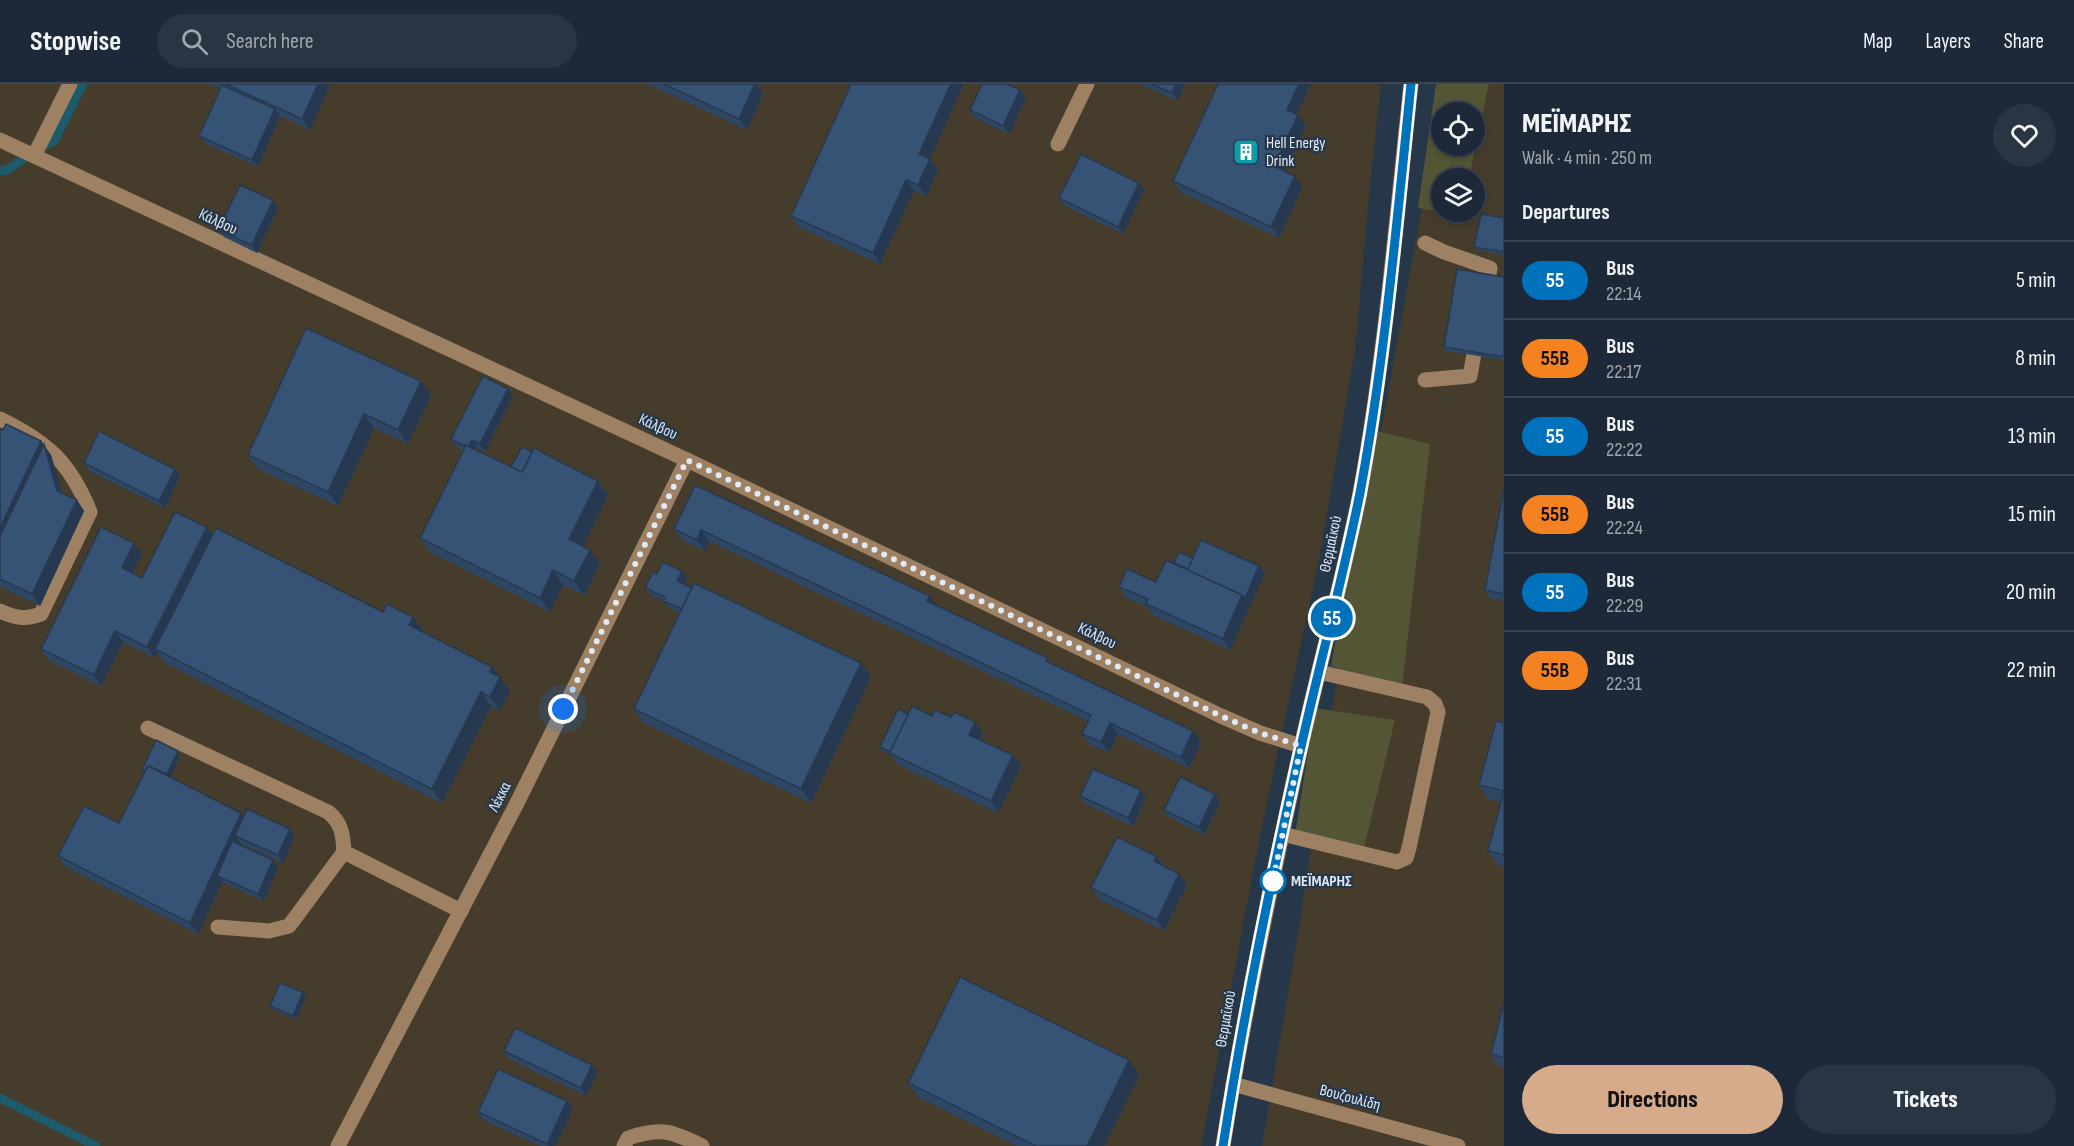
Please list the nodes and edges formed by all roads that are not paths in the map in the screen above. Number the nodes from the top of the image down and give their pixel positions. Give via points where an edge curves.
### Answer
1 (70, 84) edge
2 (1088, 84) edge
3 (1411, 84) edge
4 (0, 140) edge
5 (1058, 144) dead end
6 (34, 156) junction
7 (1425, 243) dead end
8 (1425, 380) dead end
9 (0, 419) edge
10 (687, 460) junction
11 (0, 611) edge
12 (1318, 672) junction
13 (148, 728) dead end
14 (1301, 746) junction
15 (1282, 834) junction
16 (344, 852) junction
17 (461, 911) junction
18 (218, 927) dead end
19 (1233, 1084) junction
20 (338, 1146) edge
21 (624, 1146) edge
22 (702, 1146) edge
23 (1223, 1146) edge
24 (1458, 1146) edge

1 - 6 street
2 - 5 street
3 - 12 street, Θερμαϊκού via 1378,389 1345,562
4 - 6 street, Κάλβου
6 - 10 street, Κάλβου
7 - 8 street via 1490,268 1470,376
9 - 11 street via 28,433 56,455 82,492 90,512 41,614 27,619
10 - 14 street, Κάλβου via 1221,716
10 - 17 street, Λέκκα
12 - 14 street, Θερμαϊκού
12 - 15 street via 1427,697 1435,704 1437,712 1409,848 1406,858 1397,862
13 - 16 street via 328,812 337,819 343,833
14 - 15 street, Θερμαϊκού
15 - 19 street, Θερμαϊκού
16 - 17 street
16 - 18 street via 290,926 269,931
17 - 20 street, Λέκκα
19 - 23 street, Θερμαϊκού
19 - 24 street, Βουζουλίδη
21 - 22 street via 628,1138 646,1132 674,1133

